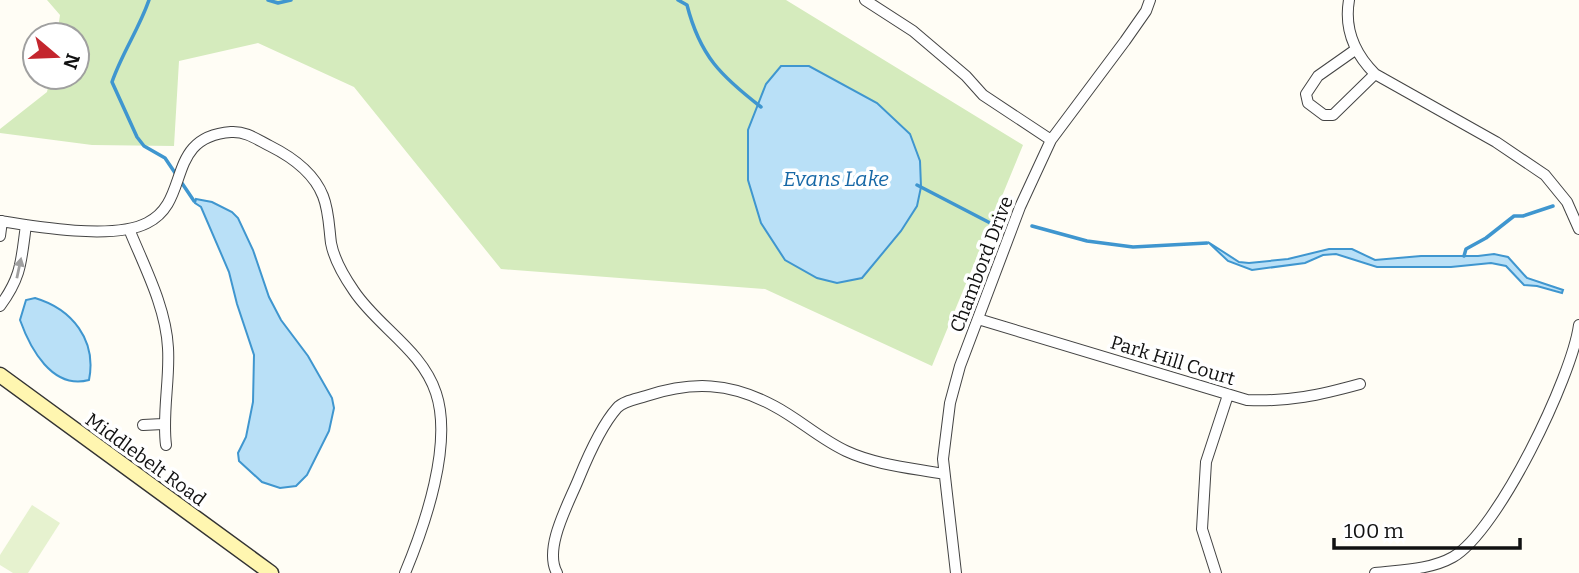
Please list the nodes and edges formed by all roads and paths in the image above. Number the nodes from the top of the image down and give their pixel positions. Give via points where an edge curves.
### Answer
1 (865, 0) edge
2 (1150, 0) edge
3 (1349, 0) edge
4 (1355, 50) junction
5 (1375, 74) junction
6 (1051, 139) junction
7 (1, 221) edge
8 (26, 225) junction
9 (129, 229) junction
10 (1579, 229) edge
11 (0, 236) edge
12 (0, 306) edge
13 (978, 319) junction
14 (1579, 325) edge
15 (0, 375) edge
16 (1360, 384) dead end
17 (1228, 395) junction
18 (163, 424) junction
19 (143, 425) dead end
20 (166, 445) dead end
21 (944, 474) junction
22 (271, 573) edge
23 (405, 573) edge
24 (557, 573) edge
25 (956, 573) edge
26 (1216, 573) edge
27 (1375, 573) edge

1 - 6 street via 913,30 983,95
2 - 6 street, Chambord Drive
3 - 4 street via 1348,23
4 - 5 street
4 - 5 street via 1318,76 1306,94 1308,103 1315,111 1333,115
5 - 10 street via 1545,175 1567,202
6 - 13 street, Chambord Drive
7 - 8 street
7 - 11 street
8 - 9 street via 81,231
12 -> 8 street via 20,271
9 - 18 street via 156,293 168,343
9 - 23 street via 160,213 186,156 197,143 214,136 244,133 294,159 310,175 323,196 332,247 352,289 416,357 436,394 442,441 425,515
13 - 17 street, Park Hill Court
13 - 21 street, Chambord Drive via 950,403
14 - 27 street via 1557,397 1491,518 1470,544 1430,566
15 - 22 street, Middlebelt Road
16 - 17 street, Park Hill Court via 1278,402
17 - 26 street via 1206,462 1202,529
18 - 19 street
18 - 20 street
21 - 24 street via 847,452 775,406 740,391 690,385 668,389 618,406 591,450 551,552
21 - 25 street, Chambord Drive

